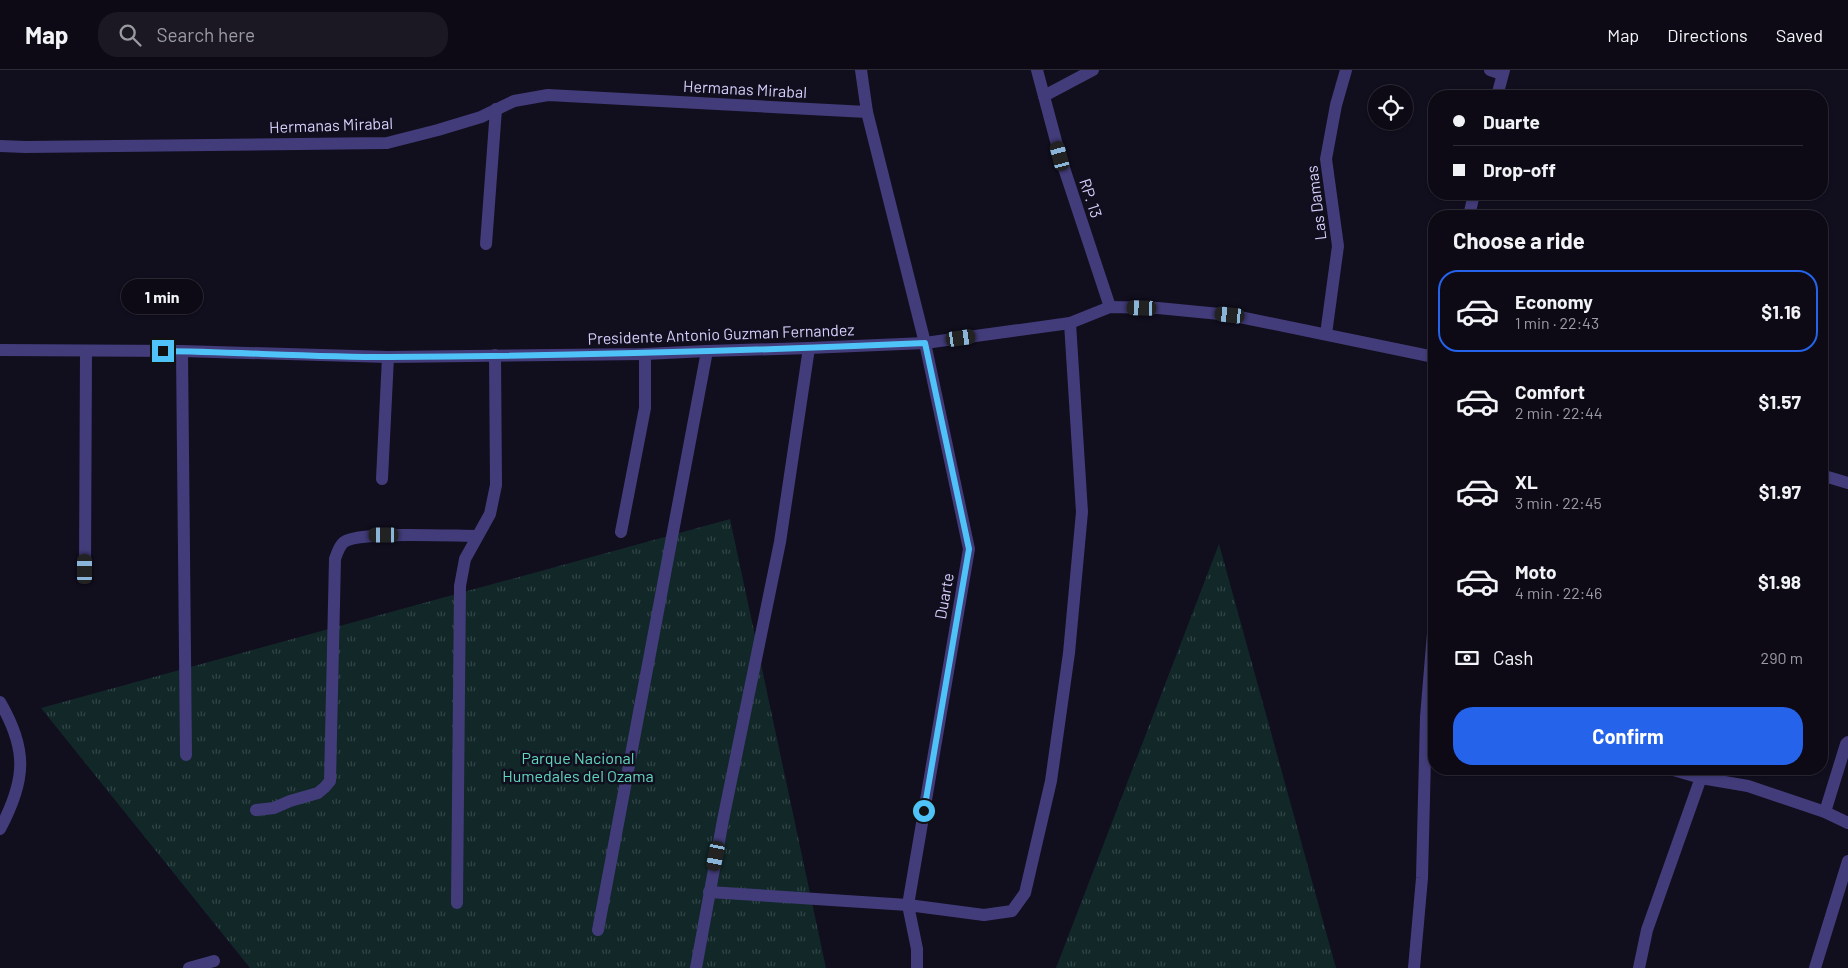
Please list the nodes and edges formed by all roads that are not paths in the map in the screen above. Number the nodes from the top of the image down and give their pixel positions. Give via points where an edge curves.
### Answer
1 (861, 70) edge
2 (1036, 70) edge
3 (1093, 70) edge
4 (1346, 70) edge
5 (1499, 71) edge
6 (1497, 90) edge
7 (1044, 96) junction
8 (496, 110) junction
9 (866, 112) junction
10 (0, 146) edge
11 (486, 244) dead end
12 (1110, 307) junction
13 (1070, 323) junction
14 (1326, 334) junction
15 (925, 343) junction
16 (810, 348) junction
17 (0, 350) edge
18 (707, 350) junction
19 (86, 351) junction
20 (182, 351) junction
21 (645, 354) junction
22 (495, 355) junction
23 (1428, 356) edge
24 (388, 357) junction
25 (1828, 477) edge
26 (382, 479) dead end
27 (1848, 483) edge
28 (621, 532) dead end
29 (477, 536) junction
30 (85, 569) dead end
31 (0, 702) edge
32 (1848, 742) edge
33 (186, 755) dead end
34 (1428, 757) edge
35 (1702, 775) edge
36 (1706, 775) edge
37 (256, 810) dead end
38 (1824, 812) junction
39 (1848, 824) edge
40 (0, 829) edge
41 (1848, 861) edge
42 (709, 892) junction
43 (457, 903) dead end
44 (908, 905) junction
45 (598, 930) dead end
46 (214, 961) dead end
47 (189, 968) edge
48 (696, 968) edge
49 (917, 968) edge
50 (1414, 968) edge
51 (1639, 968) edge
52 (1815, 968) edge

1 - 9 street, Duarte
2 - 7 street, RP. 13
3 - 7 street
4 - 14 street, Las Damas via 1326,160 1338,246
5 - 6 street
7 - 12 street, RP. 13 via 1060,156
8 - 9 street, Hermanas Mirabal via 514,101 548,95
8 - 10 street, Hermanas Mirabal via 387,143
8 - 11 street
9 - 15 street, Duarte
12 - 13 street, Presidente Antonio Guzman Fernandez
12 - 14 street, Presidente Antonio Guzman Fernandez via 1230,315
13 - 15 street, Presidente Antonio Guzman Fernandez
13 - 44 street via 1082,512 1069,653 1051,781 1025,893 1012,911 984,915
14 - 23 street, Presidente Antonio Guzman Fernandez
15 - 16 street, Presidente Antonio Guzman Fernandez
15 - 44 street, Duarte via 969,549
16 - 18 street, Presidente Antonio Guzman Fernandez
16 - 42 street via 780,542
17 - 19 street, Presidente Antonio Guzman Fernandez
18 - 21 street, Presidente Antonio Guzman Fernandez
18 - 45 street
19 - 20 street, Presidente Antonio Guzman Fernandez
19 - 30 street
20 - 24 street, Presidente Antonio Guzman Fernandez
20 - 33 street
21 - 22 street, Presidente Antonio Guzman Fernandez
21 - 28 street via 645,408
22 - 24 street, Presidente Antonio Guzman Fernandez
22 - 29 street via 496,485 490,514
24 - 26 street
25 - 27 street
29 - 37 street via 365,535 344,542 338,549 335,559 330,781 318,793 274,808
29 - 43 street via 465,559 460,586
31 - 40 street via 19,743 21,773 13,802
32 - 38 street
34 - 50 street
35 - 51 street via 1648,930
36 - 38 street
38 - 39 street
41 - 52 street
42 - 44 street
42 - 48 street
44 - 49 street, Duarte via 917,949
46 - 47 street

